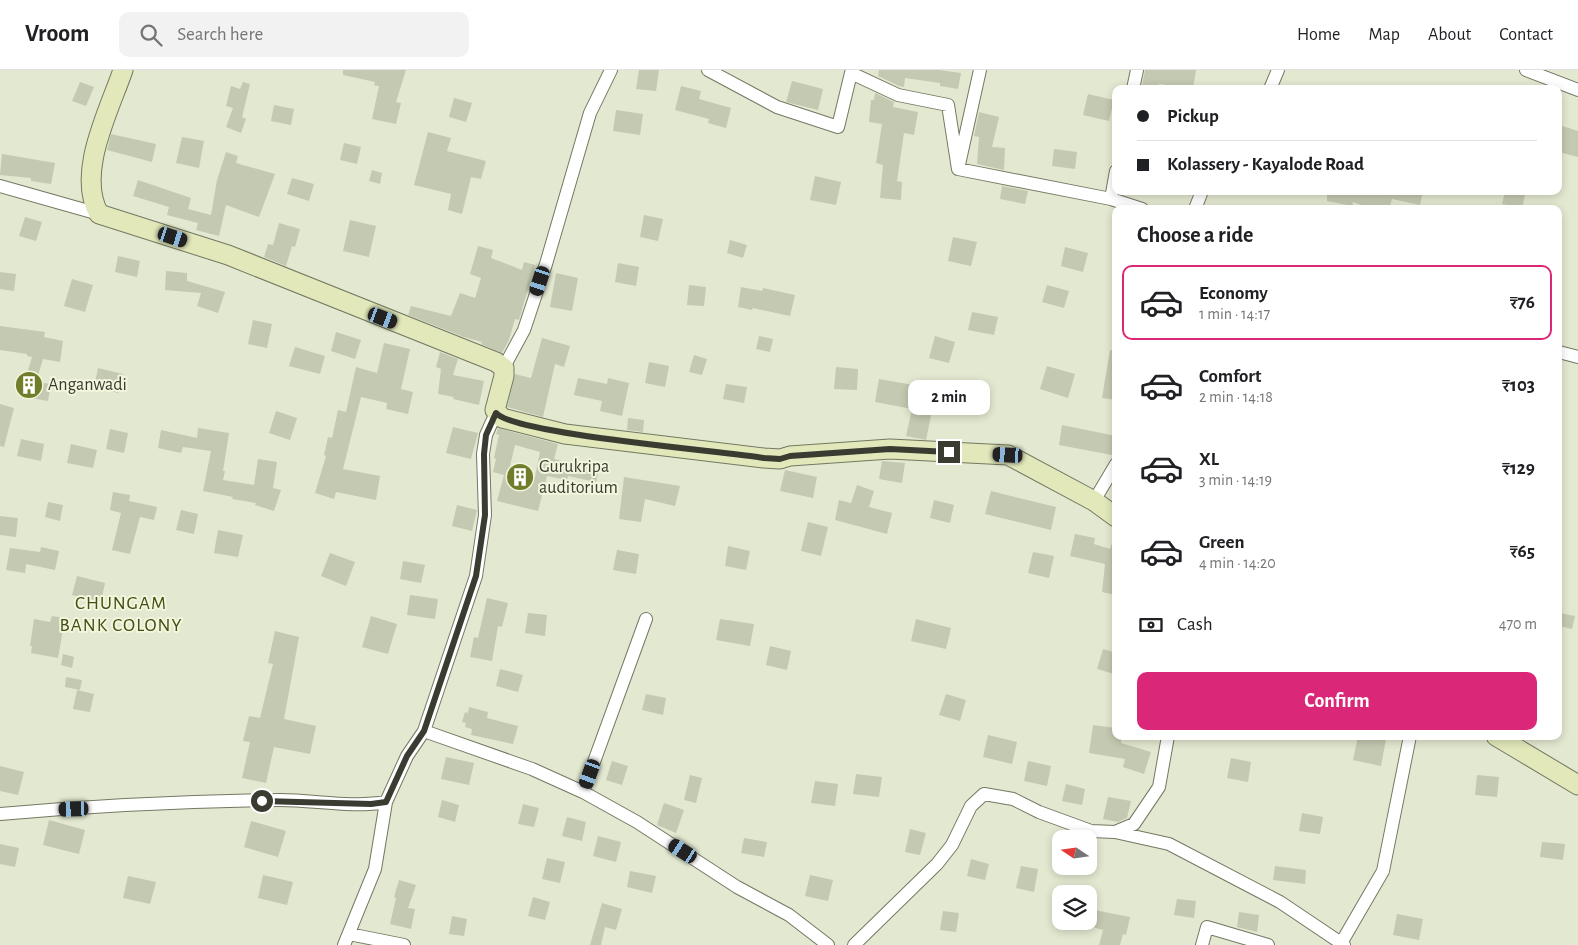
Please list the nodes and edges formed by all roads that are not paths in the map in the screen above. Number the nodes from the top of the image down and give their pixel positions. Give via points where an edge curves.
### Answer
1 (123, 70) edge
2 (611, 70) edge
3 (708, 70) edge
4 (980, 70) edge
5 (1137, 70) edge
6 (1278, 70) edge
7 (1526, 70) edge
8 (1134, 85) edge
9 (1272, 85) edge
10 (1578, 90) edge
11 (958, 169) junction
12 (0, 186) edge
13 (1112, 193) edge
14 (1111, 198) junction
15 (1131, 205) edge
16 (99, 214) junction
17 (1562, 353) edge
18 (1578, 357) edge
19 (504, 367) junction
20 (496, 413) junction
21 (1112, 471) edge
22 (1094, 501) junction
23 (1112, 514) edge
24 (646, 619) dead end
25 (424, 731) junction
26 (1167, 740) edge
27 (1409, 740) edge
28 (1503, 740) edge
29 (1578, 785) edge
30 (583, 792) junction
31 (386, 802) junction
32 (0, 814) edge
33 (1115, 832) junction
34 (346, 940) edge
35 (1342, 944) edge
36 (404, 945) edge
37 (828, 945) edge
38 (854, 945) edge
39 (1202, 945) edge
40 (1268, 945) edge

1 - 16 main road via 92,165 92,201
2 - 19 street via 590,113 524,330
3 - 11 street via 777,107 838,127 851,73 898,95 948,105
4 - 11 street
5 - 8 street
6 - 9 street
7 - 10 street
11 - 14 street
12 - 16 street
13 - 14 street
14 - 15 street
16 - 19 main road via 228,255
17 - 18 street
19 - 20 main road
20 - 22 main road via 513,422 565,434 764,458 890,449 1008,455
20 - 25 street via 486,435 485,515 476,576
21 - 22 street
22 - 23 main road
24 - 30 street
25 - 30 street via 532,769
25 - 31 street via 407,756
26 - 33 street via 1159,787 1134,824
27 - 35 street via 1383,871
28 - 29 main road
30 - 37 street via 789,916
31 - 32 street via 281,800
31 - 34 street via 375,869
33 - 35 street via 1169,844 1280,902
33 - 38 street via 1091,831 1013,799 984,794 971,806 952,845 937,864
34 - 36 street
39 - 40 street via 1207,927

